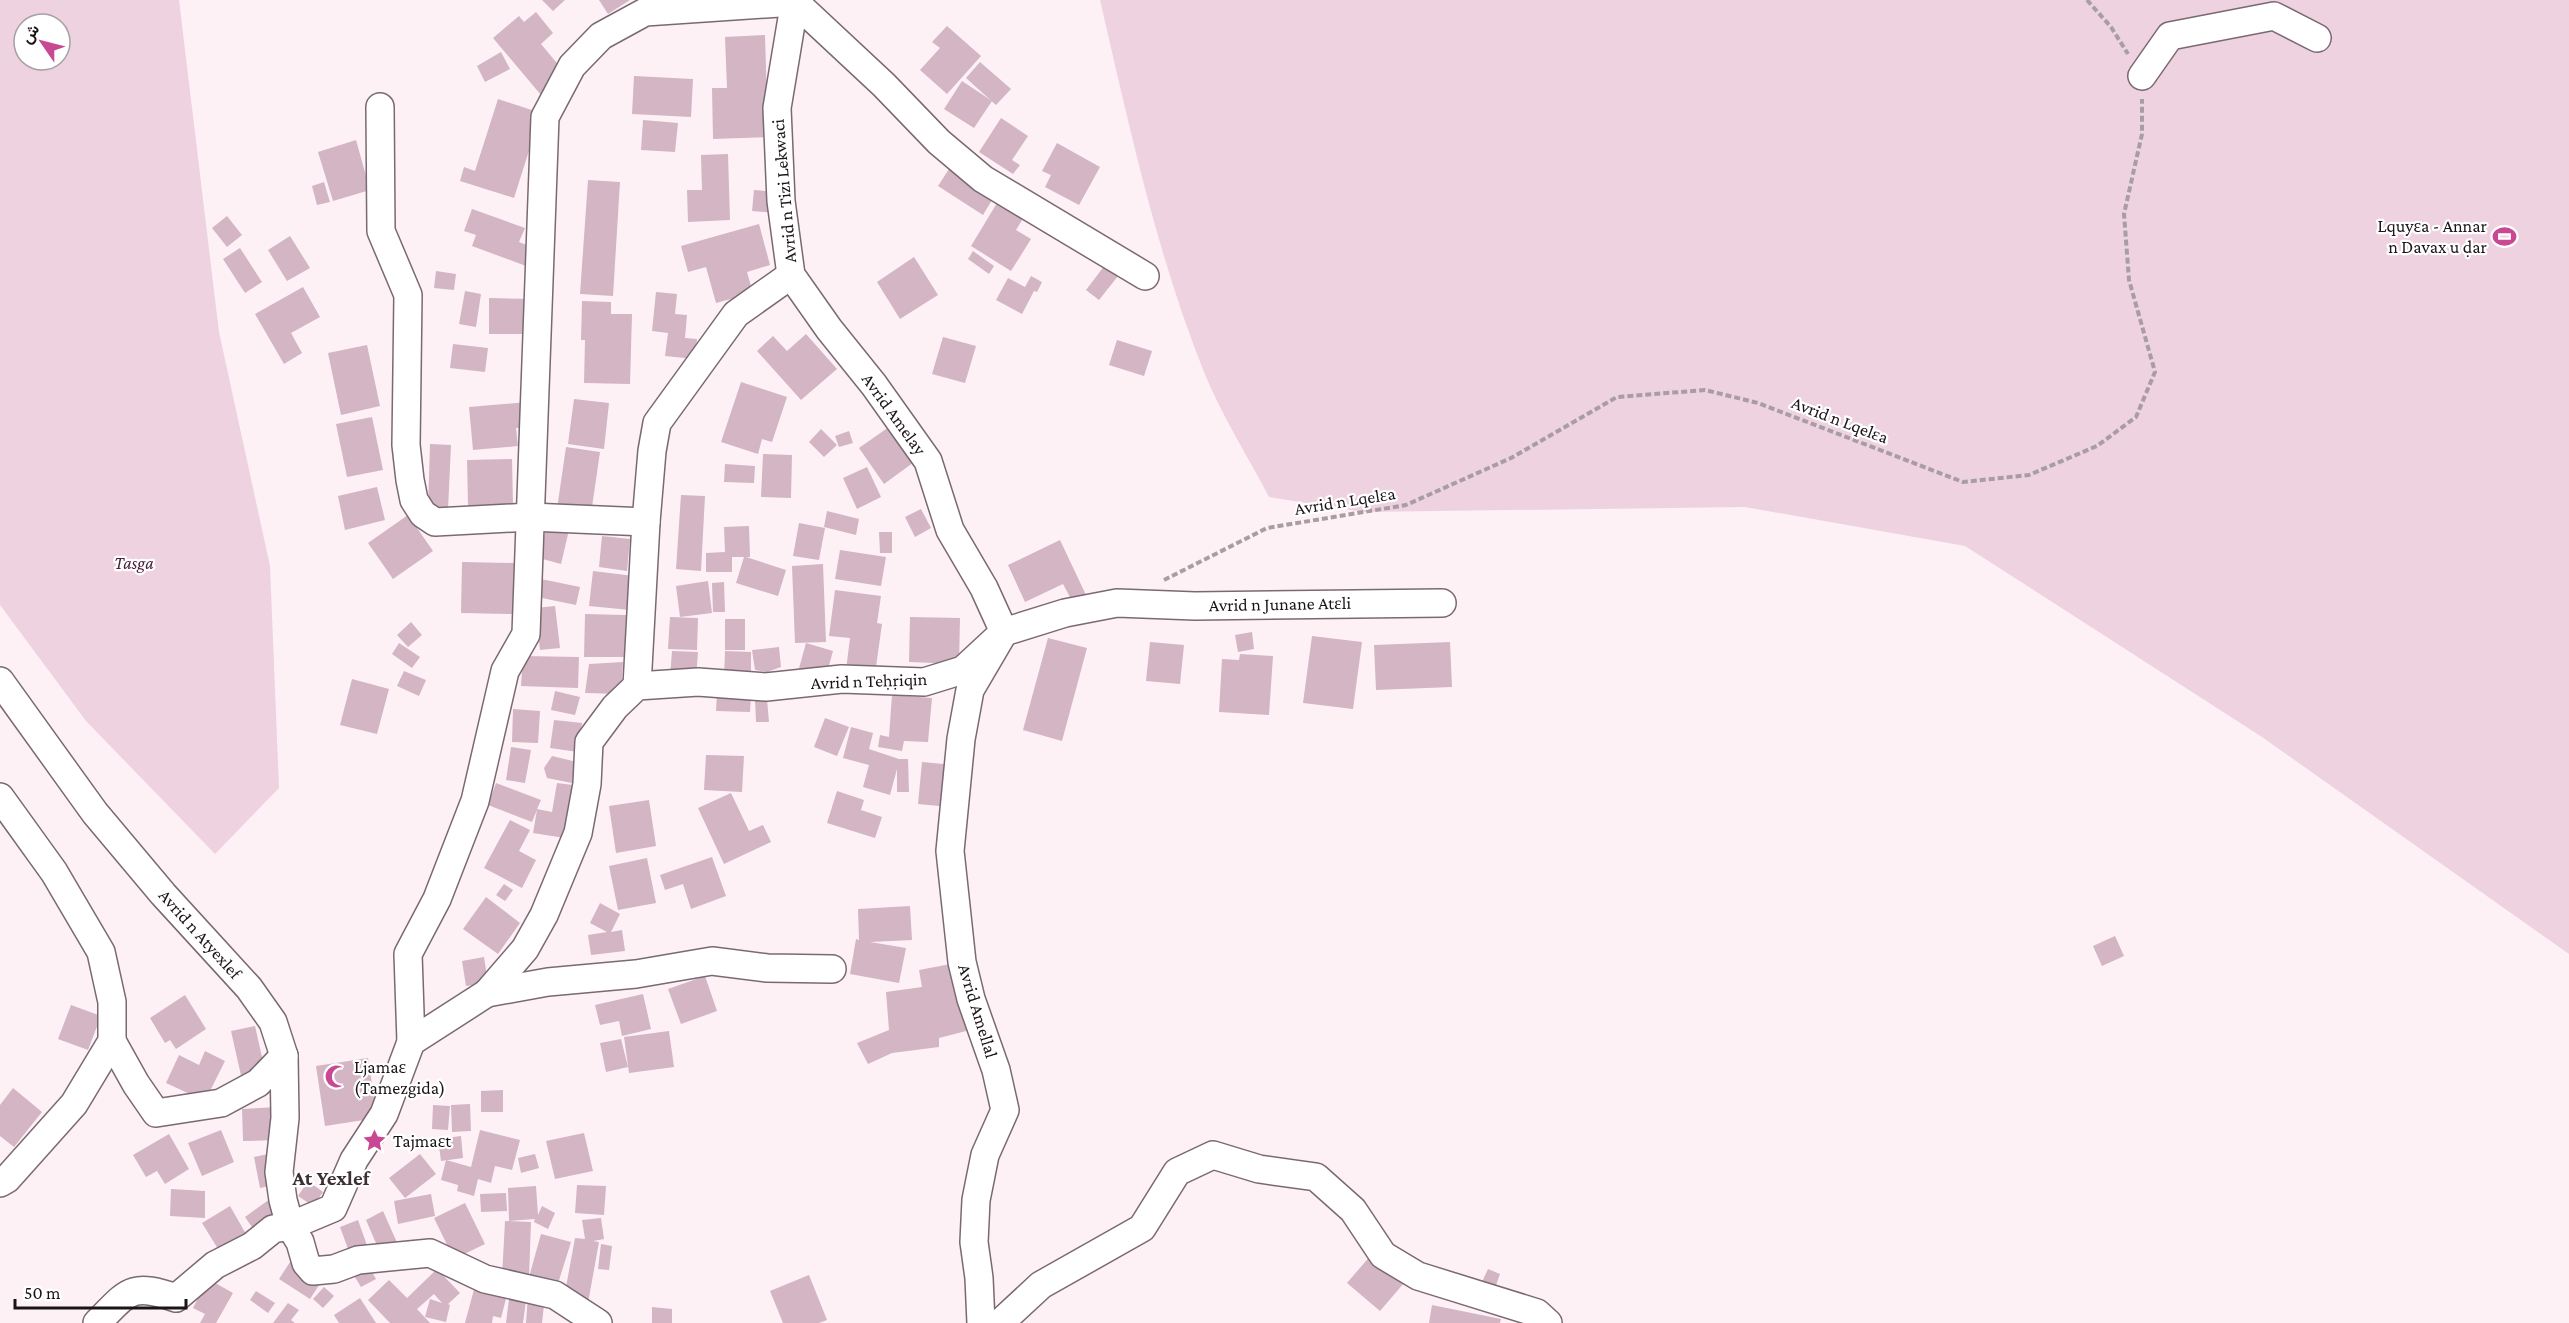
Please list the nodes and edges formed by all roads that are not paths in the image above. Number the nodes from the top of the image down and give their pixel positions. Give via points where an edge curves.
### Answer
1 (795, 1) edge
2 (2318, 38) dead end
3 (2142, 76) road end
4 (380, 107) dead end
5 (791, 274) junction
6 (1145, 276) dead end
7 (530, 517) junction
8 (646, 522) junction
9 (1117, 603) joint
10 (1442, 603) dead end
11 (1004, 632) junction
12 (0, 681) edge
13 (637, 686) junction
14 (0, 797) edge
15 (832, 969) dead end
16 (487, 993) junction
17 (112, 1041) junction
18 (411, 1042) junction
19 (284, 1056) junction
20 (0, 1183) edge
21 (290, 1226) junction
22 (97, 1323) edge
23 (598, 1323) edge
24 (981, 1323) edge
25 (1000, 1323) edge
26 (1548, 1323) edge

1 - 5 street, Avrid n Tizi Lekwaci via 777,108 781,201
1 - 6 street via 939,142 983,179
1 - 7 street via 645,12 600,36 572,66 545,117
2 - 3 street via 2274,16 2170,36
4 - 7 street via 381,231 408,295 406,446 414,501 435,522
5 - 8 street via 736,314 657,423
5 - 11 street, Avrid Amelay via 928,461 950,530
7 - 8 street
7 - 18 street via 526,634 505,671 475,801 438,899 408,954
8 - 13 street
9 - 10 street, Avrid n Junane Atɛli via 1195,606
9 - 11 street, Avrid n Teḥṛiqin via 1065,613
11 - 13 street, Avrid n Teḥṛiqin via 963,670 924,682 842,679 766,687 698,682
11 - 24 street, Avrid Amellal via 970,690 950,851 962,962 1005,1110 985,1155 976,1200 974,1242
12 - 19 street, Avrid n Atyexlef via 94,813 249,988 273,1022
13 - 16 street via 615,707 589,742 587,784 578,833 562,874 525,949
14 - 17 street via 54,872 101,952 112,1002
15 - 16 street via 767,968 712,961
16 - 18 street
17 - 19 street via 156,1113 221,1103 258,1083
17 - 20 street via 74,1104
18 - 21 street via 384,1114 354,1160 333,1208
19 - 21 street, Avrid n Atyexlef via 285,1118 279,1172
21 - 22 street via 273,1229 252,1246 215,1265 176,1298 152,1290 126,1294
21 - 23 street, Avrid n Atyexlef via 313,1271 334,1269 358,1260 430,1253 485,1279 555,1295
25 - 26 street via 1041,1285 1142,1228 1177,1172 1213,1155 1259,1169 1316,1177 1353,1210 1383,1255 1418,1276 1537,1313

